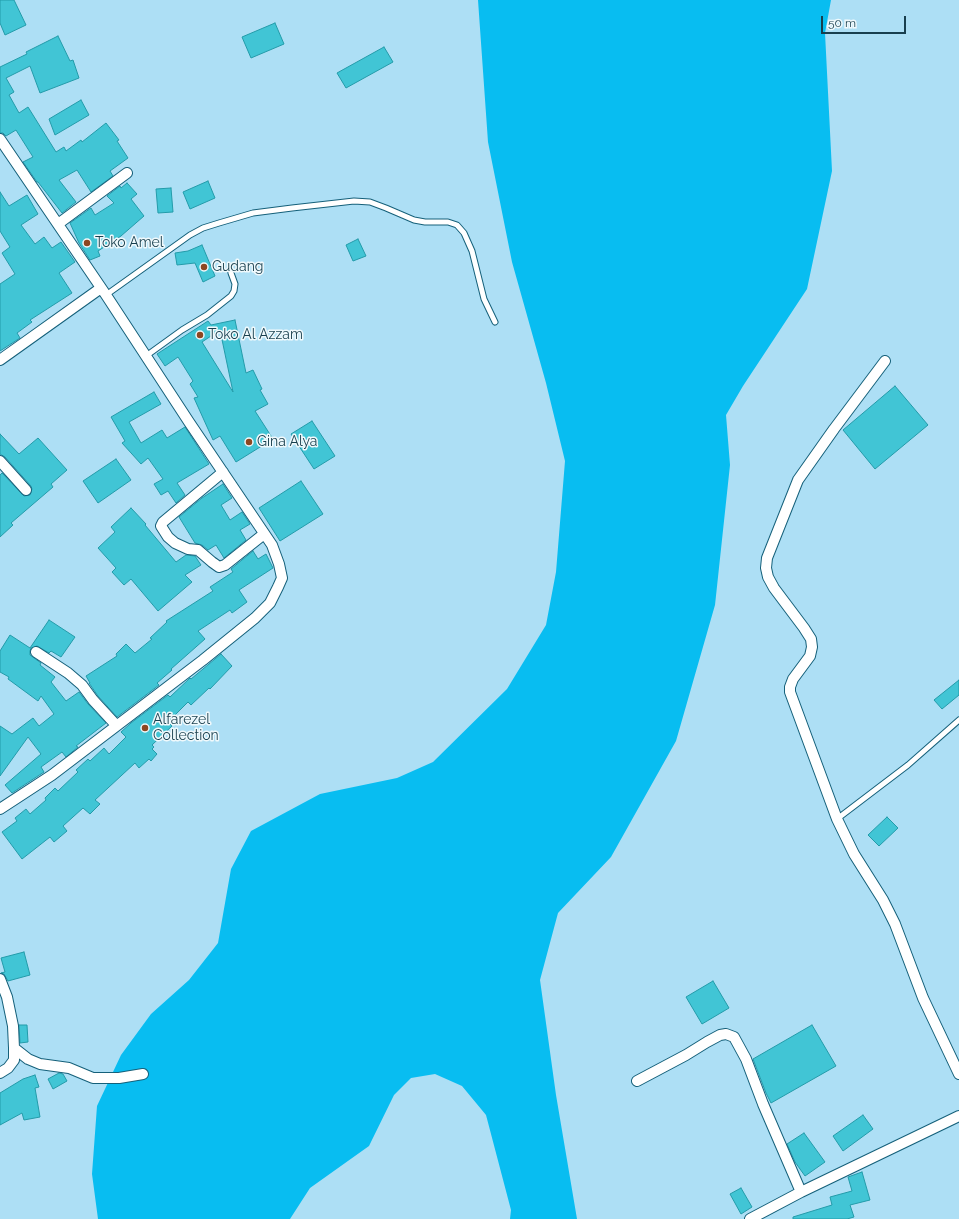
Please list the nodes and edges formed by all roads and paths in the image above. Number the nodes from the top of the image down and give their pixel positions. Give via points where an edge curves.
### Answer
1 (0, 139) edge
2 (128, 173) dead end
3 (58, 224) junction
4 (231, 273) dead end
5 (103, 291) junction
6 (495, 322) dead end
7 (146, 356) junction
8 (0, 360) edge
9 (885, 361) dead end
10 (0, 461) edge
11 (223, 472) junction
12 (26, 490) dead end
13 (264, 534) junction
14 (36, 652) dead end
15 (959, 720) edge
16 (116, 725) junction
17 (0, 809) edge
18 (837, 819) junction
19 (0, 979) edge
20 (14, 1048) junction
21 (0, 1073) edge
22 (143, 1074) dead end
23 (959, 1074) edge
24 (637, 1081) dead end
25 (959, 1116) edge
26 (801, 1192) junction
27 (750, 1219) edge

1 - 3 street
2 - 3 street
3 - 5 street
4 - 7 lane via 235,284 231,296
5 - 6 lane via 190,235 214,225 253,213 354,201 370,202 414,220 457,225 464,233 472,251 484,299
5 - 7 street
5 - 8 street
7 - 11 street
9 - 18 street via 798,480 767,558 768,577 811,639 810,656 793,679 790,692
10 - 12 street
11 - 13 street
11 - 13 street via 163,522 161,526 168,537 188,549 198,550 219,566 225,565
13 - 16 street via 272,545 282,578 270,604 203,660
14 - 16 street via 82,685
15 - 18 lane via 908,765
16 - 17 street via 52,774
18 - 23 street via 854,854 895,924 923,998
19 - 20 street via 13,1026
20 - 21 street via 14,1060
20 - 22 street via 28,1059 40,1064 69,1068 93,1078 119,1078
24 - 26 street via 720,1035 734,1037 746,1059
25 - 26 street
26 - 27 street

